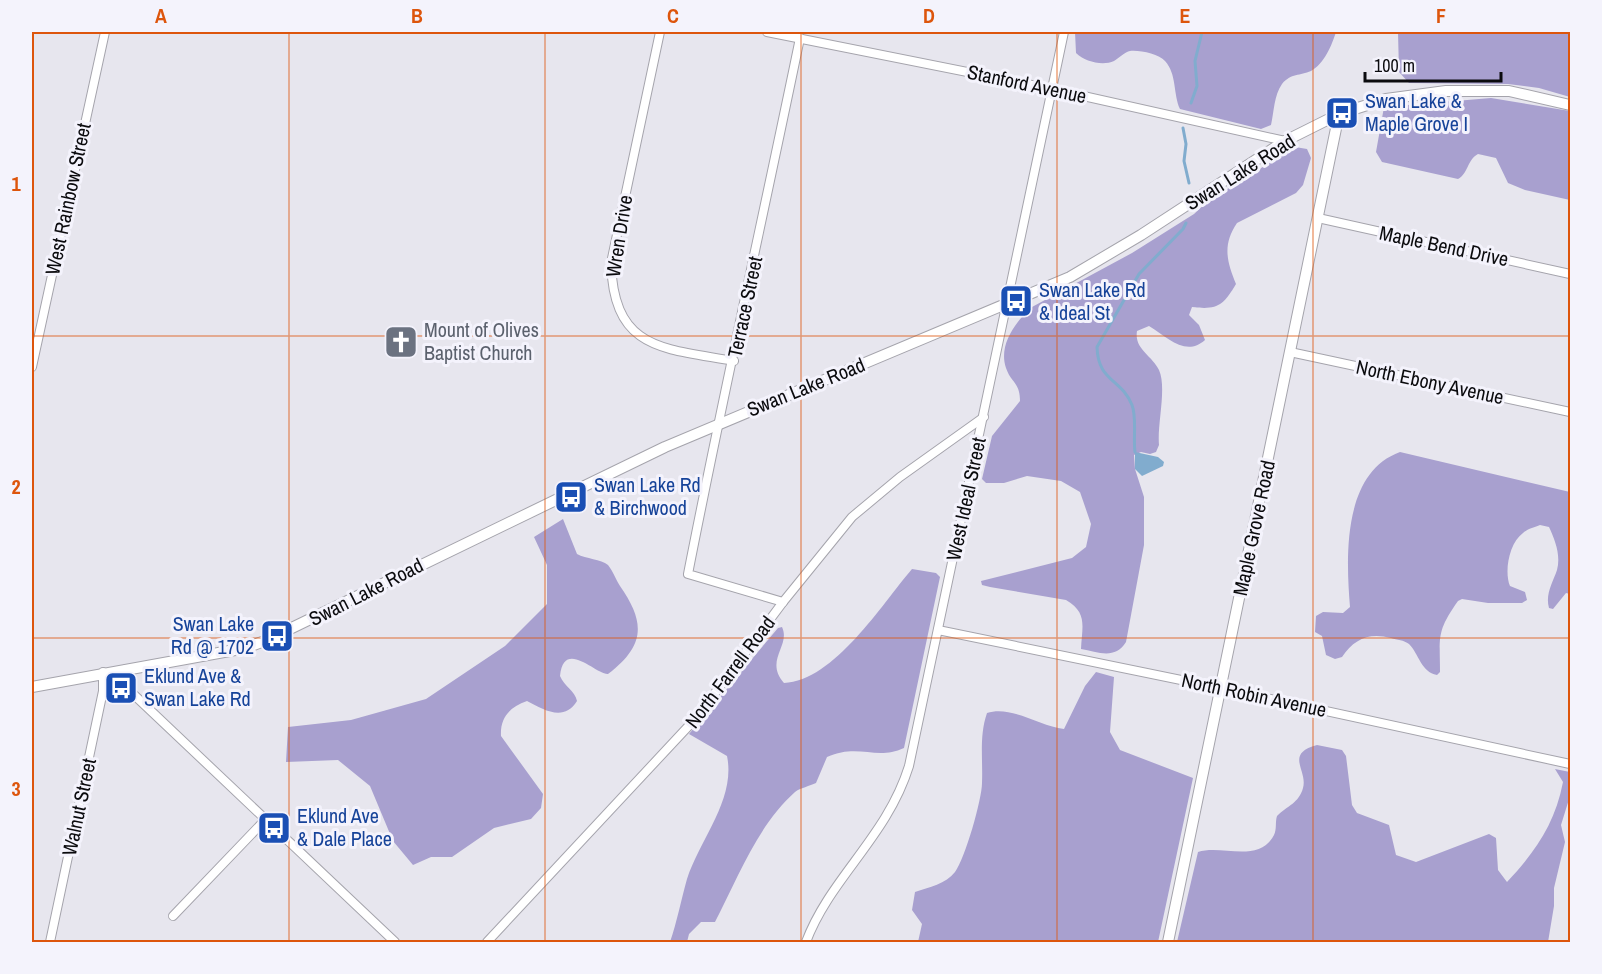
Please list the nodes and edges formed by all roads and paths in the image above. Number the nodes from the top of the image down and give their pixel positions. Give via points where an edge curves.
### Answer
1 (105, 32) edge
2 (660, 32) edge
3 (767, 32) edge
4 (1064, 32) edge
5 (800, 39) junction
6 (1052, 88) junction
7 (1570, 105) edge
8 (1339, 114) junction
9 (1285, 141) junction
10 (1318, 218) junction
11 (1570, 274) edge
12 (1006, 305) junction
13 (1290, 352) junction
14 (734, 361) junction
15 (32, 367) edge
16 (1570, 412) edge
17 (984, 417) junction
18 (718, 424) junction
19 (783, 602) junction
20 (938, 630) junction
21 (126, 669) junction
22 (103, 672) junction
23 (32, 687) edge
24 (1220, 688) junction
25 (1570, 764) edge
26 (266, 820) junction
27 (173, 916) dead end
28 (50, 942) edge
29 (395, 942) edge
30 (487, 942) edge
31 (806, 942) edge
32 (1168, 942) edge

1 - 15 street, West Rainbow Street
2 - 14 street, Wren Drive via 611,263 612,289 627,325 656,346
3 - 5 street, Stanford Avenue
4 - 6 street, West Ideal Street
5 - 6 street, Stanford Avenue
5 - 14 street, Terrace Street
6 - 9 street, Stanford Avenue
6 - 12 street, West Ideal Street
7 - 8 street, Swan Lake Road via 1509,91 1446,91 1386,99
8 - 9 street, Swan Lake Road
8 - 10 street, Maple Grove Road
9 - 12 street, Swan Lake Road via 1090,265
10 - 11 street, Maple Bend Drive
10 - 13 street, Maple Grove Road
12 - 17 street, West Ideal Street
12 - 18 street, Swan Lake Road
13 - 16 street, North Ebony Avenue
13 - 24 street, Maple Grove Road
14 - 18 street, Terrace Street
17 - 19 street, North Farrell Road via 852,517
17 - 20 street, West Ideal Street
18 - 19 street, Terrace Street via 688,574
18 - 21 street, Swan Lake Road via 508,521 267,640 246,648
19 - 30 street, North Farrell Road via 679,737
20 - 24 street, North Robin Avenue
20 - 31 street, West Ideal Street via 909,766 897,800 825,906
21 - 22 street, Swan Lake Road
21 - 26 street via 131,692
22 - 23 street, Swan Lake Road
22 - 28 street, Walnut Street via 103,691
24 - 25 street, North Robin Avenue
24 - 32 street, Maple Grove Road
26 - 27 street
26 - 29 street

